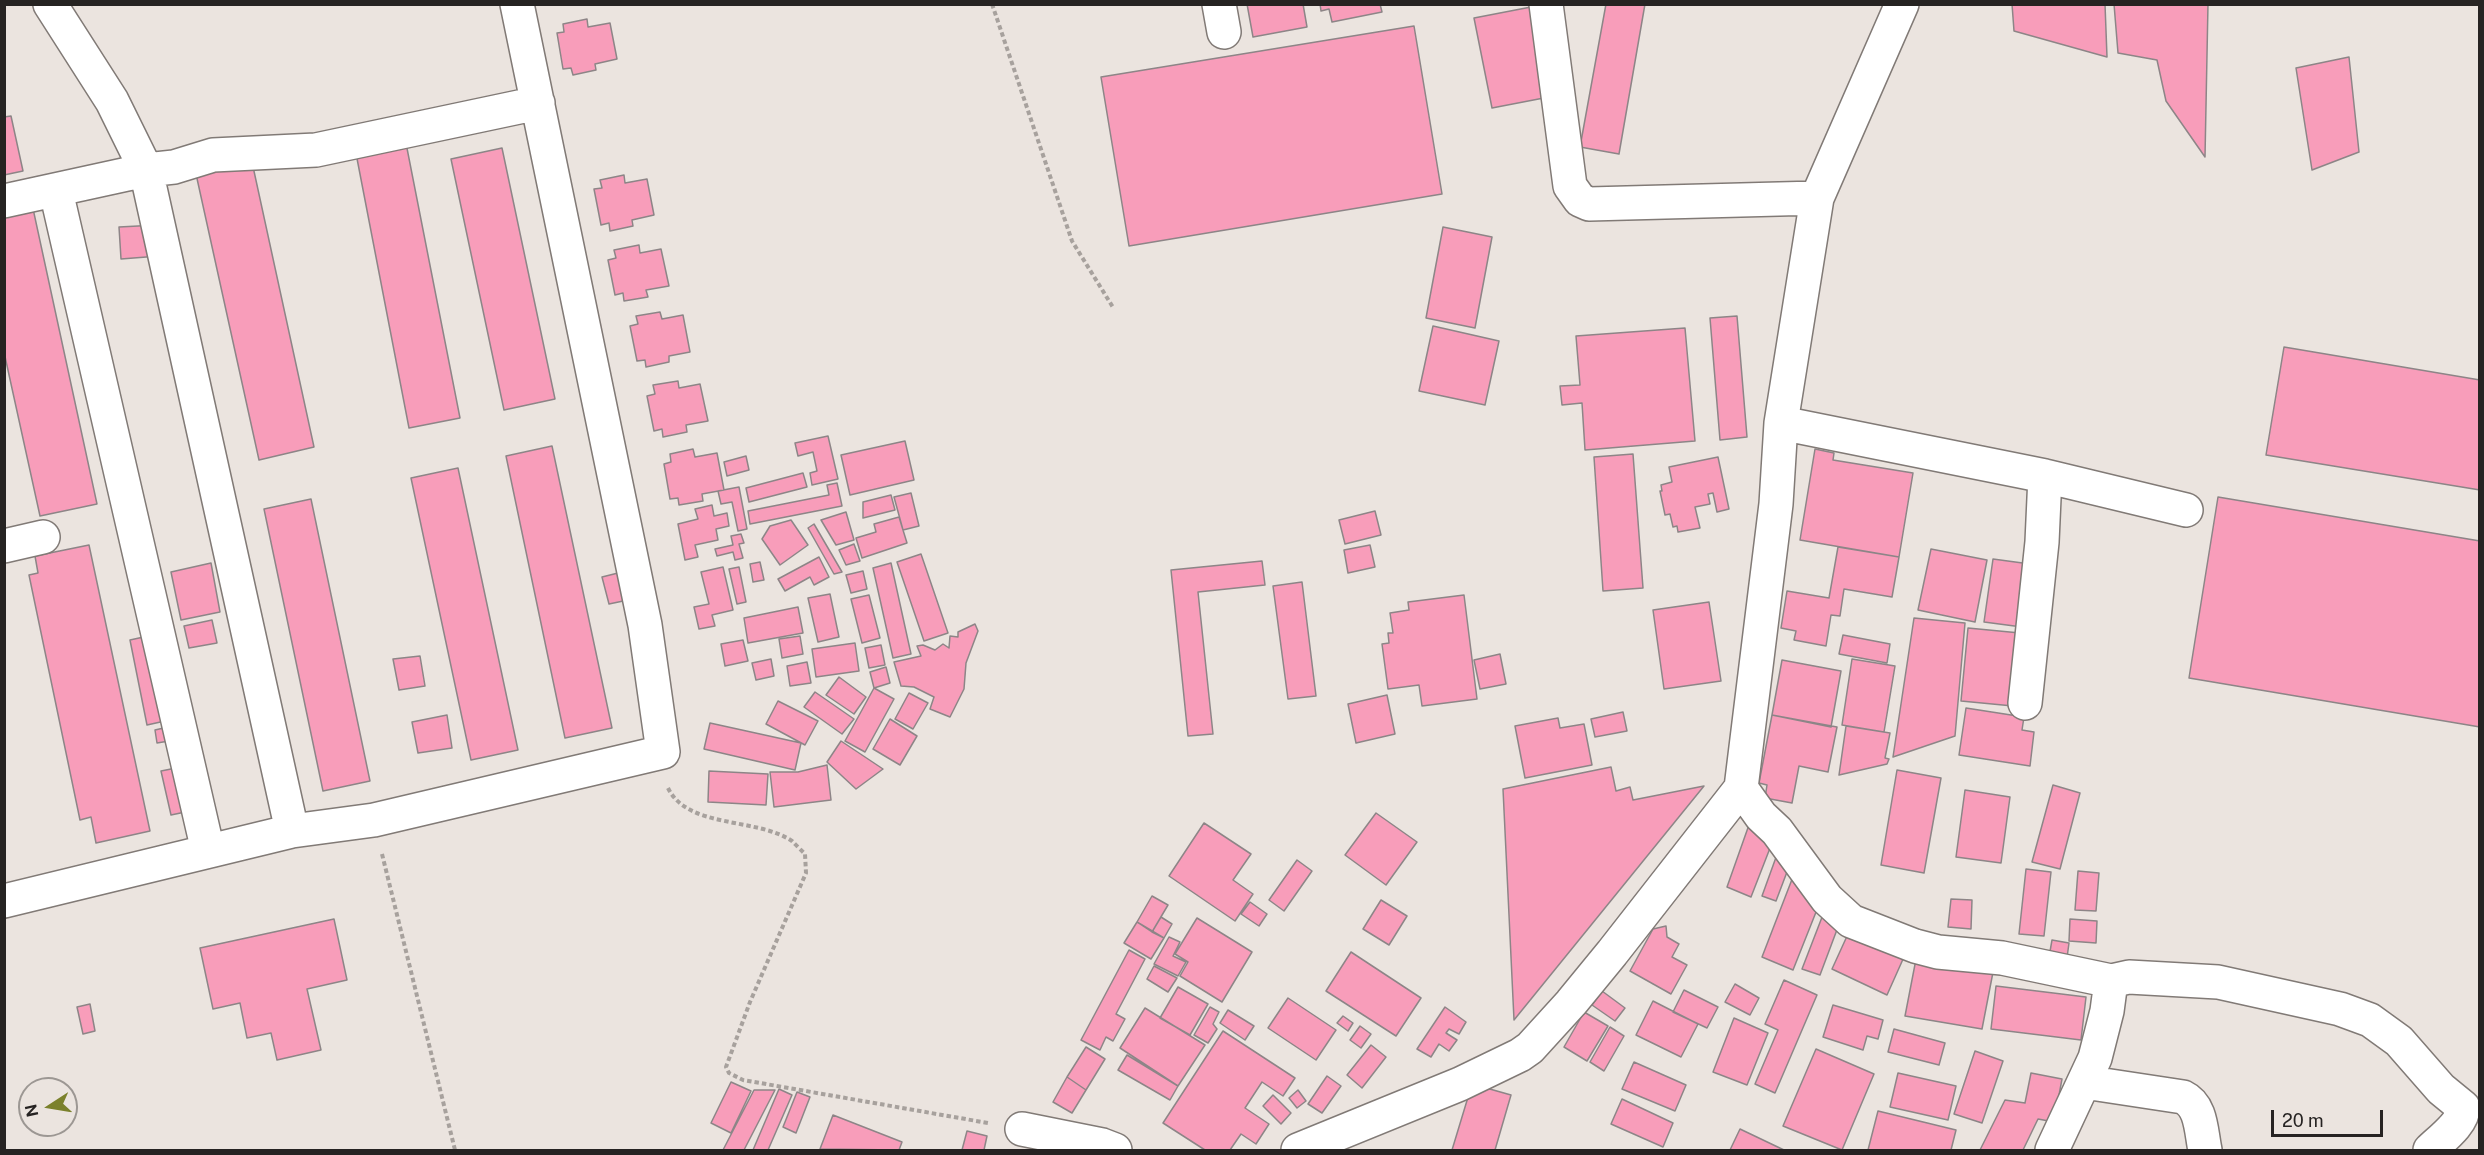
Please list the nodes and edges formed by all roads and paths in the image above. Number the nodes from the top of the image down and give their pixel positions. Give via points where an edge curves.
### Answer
1 (50, 4) edge
2 (518, 4) edge
3 (992, 4) edge
4 (1546, 4) edge
5 (1902, 4) edge
6 (538, 104) junction
7 (146, 170) junction
8 (56, 191) junction
9 (1817, 198) junction
10 (4, 201) edge
11 (1114, 309) dead end
12 (1781, 423) junction
13 (2044, 476) junction
14 (2186, 510) dead end
15 (43, 537) dead end
16 (4, 546) edge
17 (2025, 703) dead end
18 (663, 752) junction
19 (1740, 788) junction
20 (374, 820) junction
21 (292, 831) junction
22 (208, 851) junction
23 (4, 900) edge
24 (2111, 981) junction
25 (2084, 1082) junction
26 (1022, 1129) joint
27 (455, 1150) edge
28 (1115, 1150) edge
29 (1298, 1150) edge
30 (2052, 1150) edge
31 (2205, 1150) edge
32 (2430, 1150) edge

1 - 7 street via 112,101
2 - 6 street
3 - 11 path via 1072,241
4 - 9 street via 1570,186 1580,200 1589,204
5 - 9 street
6 - 7 street via 316,150 213,155 174,167
6 - 18 street via 645,625
7 - 8 street
7 - 21 street
8 - 10 street
8 - 22 street
9 - 12 street
12 - 13 street
12 - 19 street via 1776,504
13 - 14 street
13 - 17 street via 2042,542
15 - 16 street
18 - 20 street
18 - 26 path via 666,784 674,800 687,810 770,832 791,841 805,854 806,873 750,1002 726,1067 729,1073 743,1080
19 - 24 street via 1827,899 1851,921 1938,952 2002,958
19 - 29 street via 1612,953 1530,1048 1460,1084
20 - 21 street
20 - 27 path
21 - 22 street
22 - 23 street
24 - 25 street via 2095,1058
24 - 32 street via 2129,977 2218,982 2340,1009 2370,1020 2399,1041 2441,1089 2463,1107 2458,1121
25 - 30 street
25 - 31 street via 2190,1100 2195,1105
26 - 28 street

